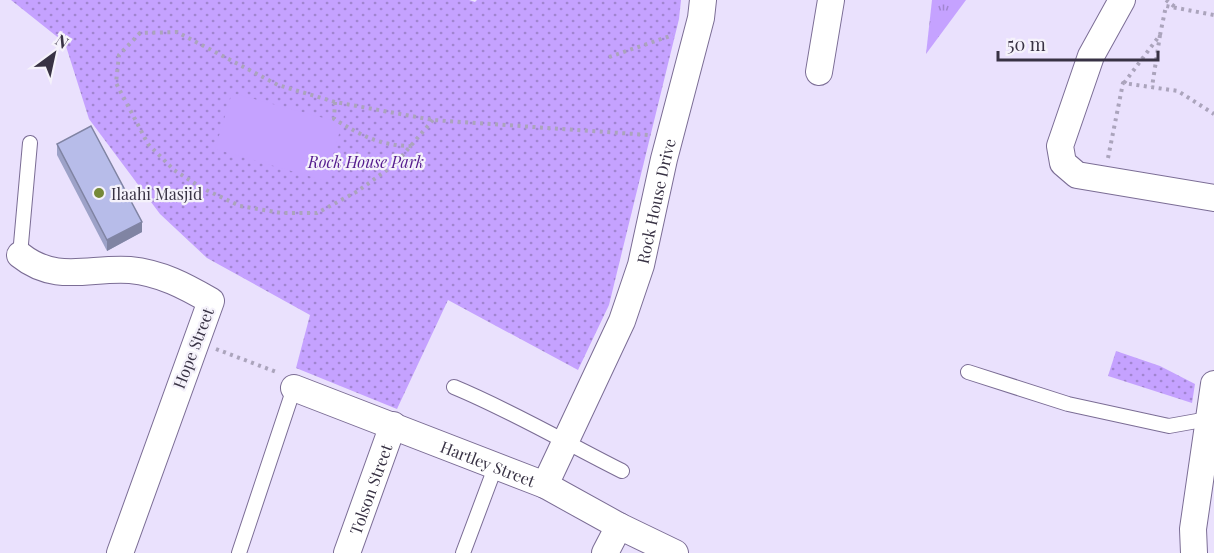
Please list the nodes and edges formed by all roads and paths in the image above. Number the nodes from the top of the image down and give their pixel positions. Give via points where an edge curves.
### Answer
1 (831, 0) edge
2 (1122, 0) edge
3 (1166, 0) edge
4 (1175, 8) junction
5 (701, 15) edge
6 (1214, 15) edge
7 (1160, 35) junction
8 (609, 57) dead end
9 (819, 72) dead end
10 (1123, 83) junction
11 (1152, 87) junction
12 (335, 102) junction
13 (1214, 114) edge
14 (433, 120) junction
15 (671, 137) junction
16 (30, 142) dead end
17 (412, 146) junction
18 (1103, 180) junction
19 (1214, 198) edge
20 (20, 255) joint
21 (195, 342) junction
22 (968, 372) dead end
23 (1214, 384) edge
24 (454, 387) dead end
25 (294, 388) junction
26 (1208, 419) junction
27 (393, 425) junction
28 (564, 442) junction
29 (496, 465) junction
30 (622, 471) dead end
31 (545, 485) junction
32 (619, 526) junction
33 (120, 553) edge
34 (239, 553) edge
35 (347, 553) edge
36 (463, 553) edge
37 (606, 553) edge
38 (675, 553) edge
39 (1194, 553) edge

1 - 9 street
2 - 18 street via 1091,56 1059,146 1063,163 1077,175
3 - 4 path
4 - 6 path
4 - 7 path via 1166,6
5 - 8 path
5 - 15 street, Rock House Drive
7 - 10 path
7 - 11 path
10 - 11 path
10 - 18 path
11 - 13 path via 1178,91
12 - 14 path
12 - 17 path via 334,118 342,123 389,146
12 - 17 path via 278,85 177,32 140,33 120,55 116,83 148,144 174,170 240,206 281,213 317,213 358,191
14 - 15 path
14 - 17 path
15 - 28 street, Rock House Drive via 641,266 622,321
16 - 20 lane
18 - 19 street
20 - 21 street, Hope Street via 35,267 71,273 130,270 174,279 211,301
21 - 25 path via 293,379
21 - 33 street, Hope Street
22 - 26 lane via 1068,404 1169,426
23 - 26 street
24 - 28 lane
25 - 27 street, Hartley Street
25 - 34 lane
26 - 39 street via 1193,529
27 - 29 street, Hartley Street
27 - 35 street, Tolson Street
28 - 30 lane
28 - 31 street, Rock House Drive
29 - 31 street, Hartley Street
29 - 36 lane
31 - 32 street, Hartley Street
32 - 37 street
32 - 38 street, Hartley Street

